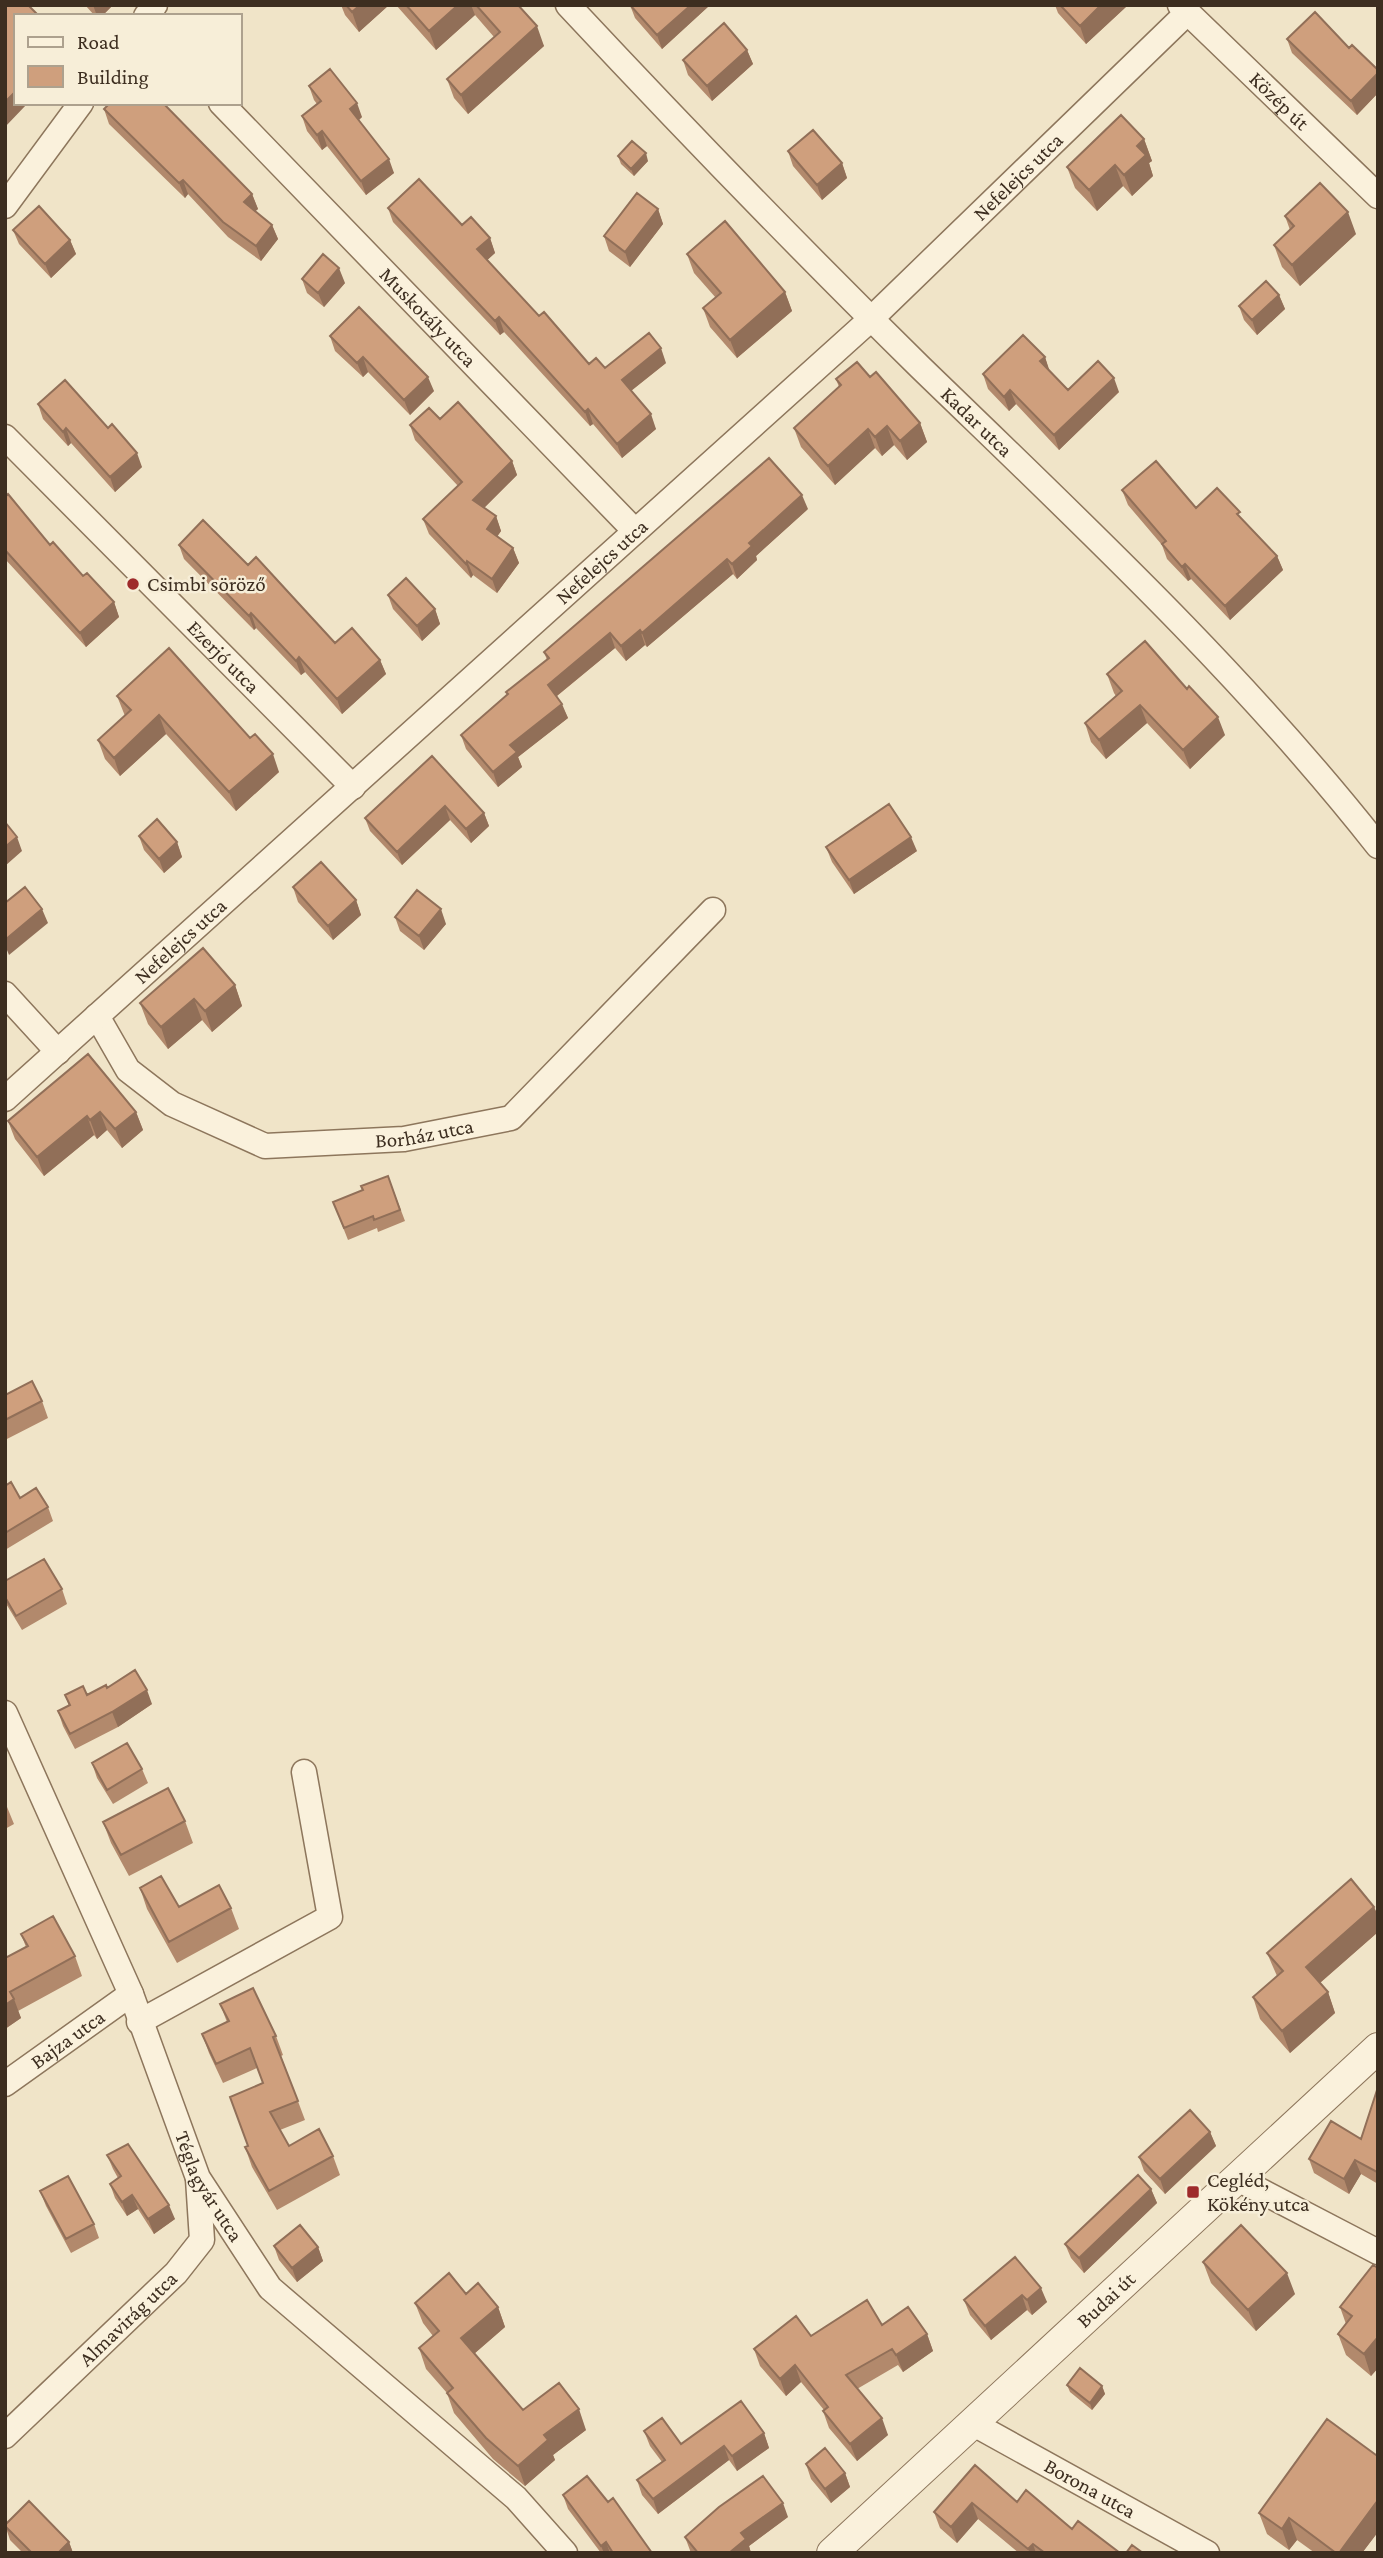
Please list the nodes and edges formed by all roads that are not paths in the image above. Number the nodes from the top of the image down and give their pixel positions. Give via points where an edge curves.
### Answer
1 (568, 5) edge
2 (1184, 9) edge
3 (80, 105) edge
4 (223, 105) edge
5 (1378, 196) edge
6 (5, 206) edge
7 (871, 319) junction
8 (5, 437) edge
9 (635, 531) junction
10 (353, 787) junction
11 (1378, 846) edge
12 (713, 910) dead end
13 (5, 994) edge
14 (97, 1016) junction
15 (58, 1052) junction
16 (5, 1099) edge
17 (5, 1713) edge
18 (304, 1772) dead end
19 (131, 1994) junction
20 (139, 2022) junction
21 (1378, 2048) edge
22 (5, 2084) edge
23 (198, 2178) junction
24 (1236, 2178) junction
25 (1378, 2252) edge
26 (972, 2423) junction
27 (5, 2436) edge
28 (565, 2553) edge
29 (832, 2553) edge
30 (1207, 2553) edge

1 - 7 street, Kadar utca
2 - 5 street, Közép út
2 - 7 street, Nefelejcs utca
3 - 6 street
4 - 9 street, Muskotály utca
7 - 9 street, Nefelejcs utca
7 - 11 street, Kadar utca via 1174,614 1260,705
8 - 10 street, Ezerjó utca
9 - 10 street, Nefelejcs utca
10 - 14 street, Nefelejcs utca
12 - 14 street, Borház utca via 511,1118 404,1139 265,1146 172,1104 128,1070
13 - 15 street
14 - 15 street, Nefelejcs utca
15 - 16 street, Nefelejcs utca
17 - 19 street, Téglagyár utca
18 - 20 street via 330,1917
19 - 20 street, Téglagyár utca
19 - 22 street, Bajza utca
20 - 23 street, Téglagyár utca
21 - 24 street, Budai út
23 - 27 street, Almavirág utca via 202,2240 176,2273
23 - 28 street, Téglagyár utca via 270,2288 516,2498
24 - 25 street
24 - 26 street, Budai út
26 - 29 street, Budai út
26 - 30 street, Borona utca

